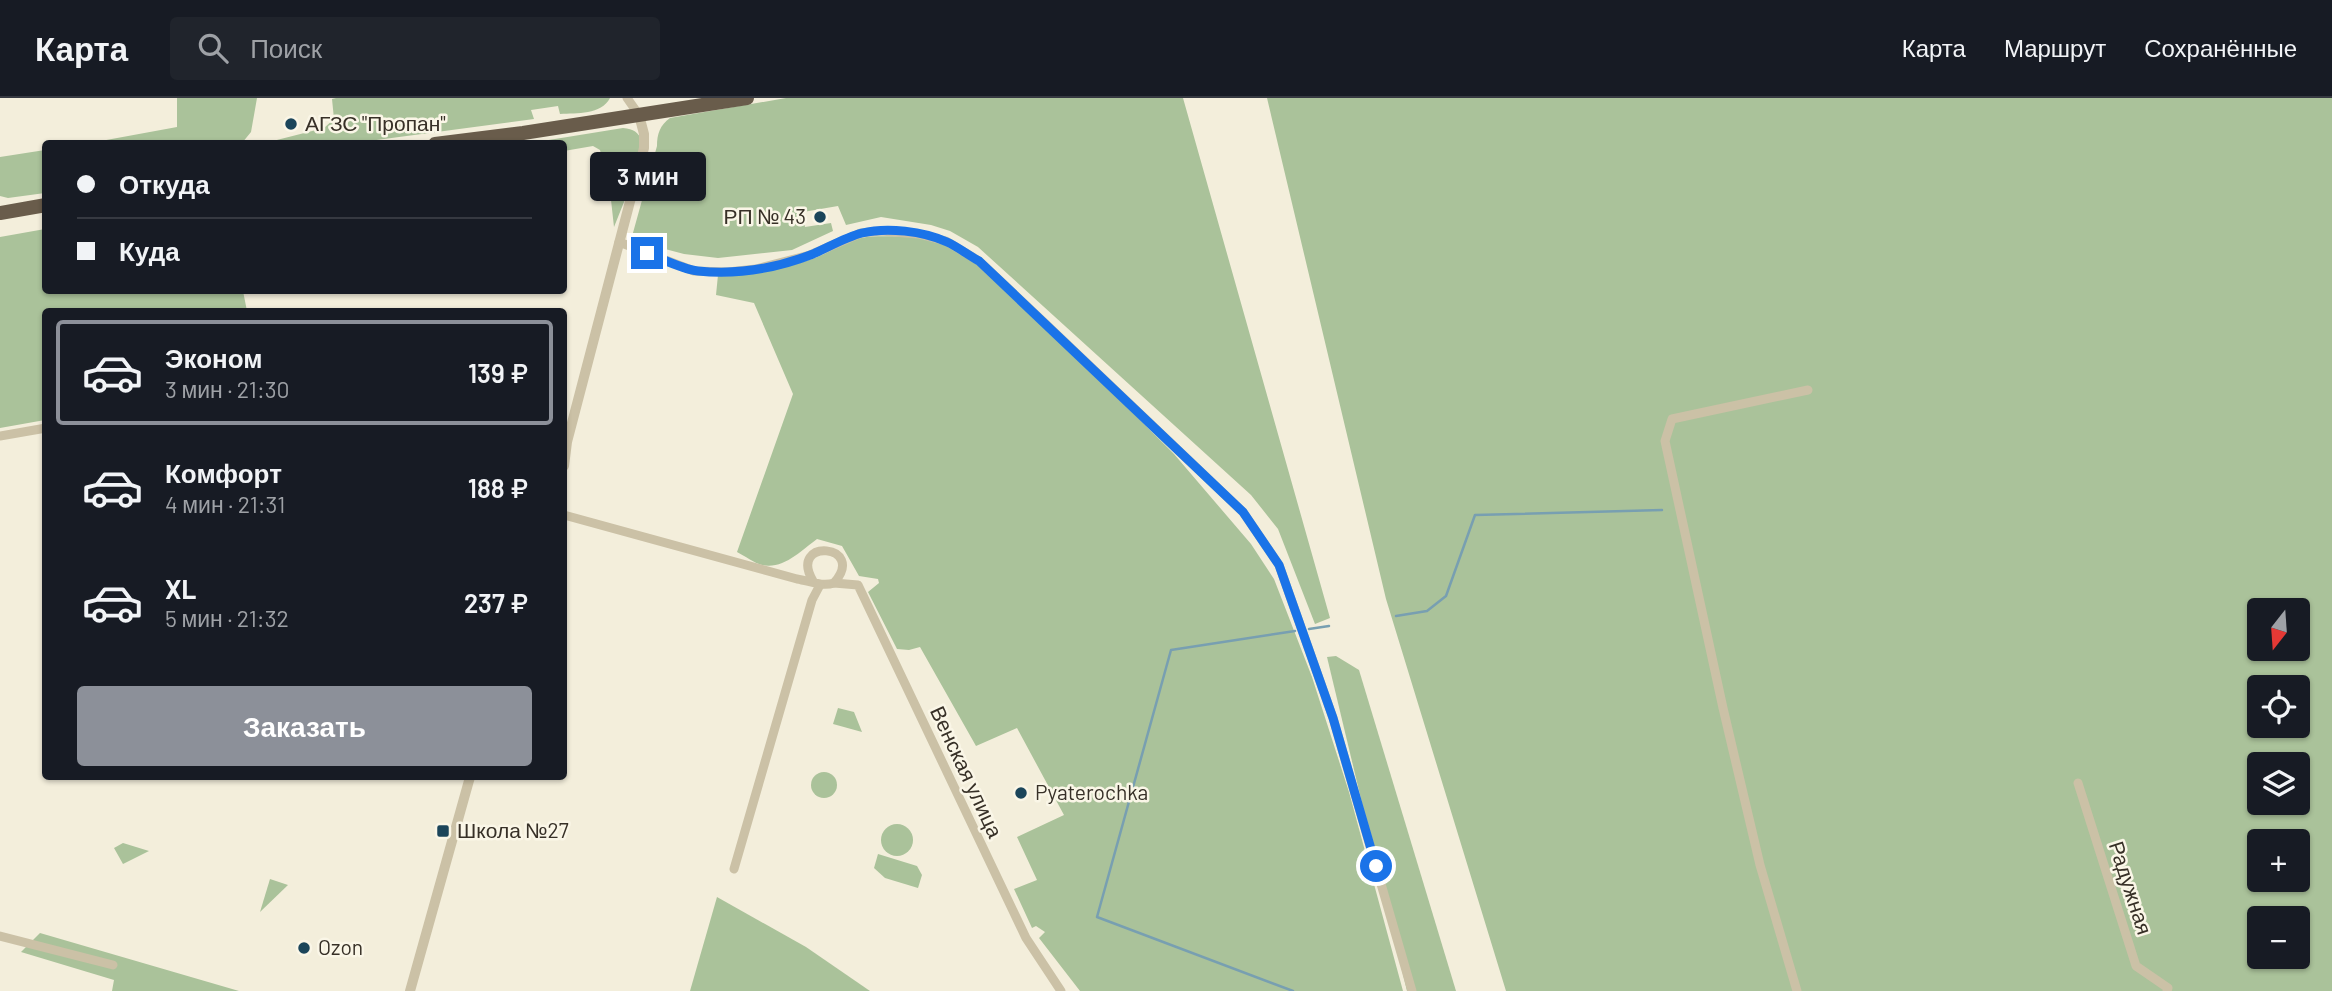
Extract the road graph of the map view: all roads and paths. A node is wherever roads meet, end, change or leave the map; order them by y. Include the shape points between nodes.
1 (627, 98) edge
2 (747, 98) edge
3 (639, 115) junction
4 (467, 140) edge
5 (42, 206) edge
6 (0, 213) edge
7 (619, 243) junction
8 (1808, 390) dead end
9 (42, 429) edge
10 (0, 436) edge
11 (567, 438) edge
12 (567, 516) edge
13 (816, 583) junction
14 (834, 583) junction
15 (469, 780) edge
16 (2078, 783) dead end
17 (734, 869) dead end
18 (0, 936) edge
19 (113, 965) dead end
20 (2168, 989) edge
21 (410, 991) edge
22 (1061, 991) edge
23 (1412, 991) edge
24 (1797, 991) edge

1 - 3 street
2 - 3 highway
3 - 4 highway
3 - 7 street via 644,148
5 - 6 highway
7 - 11 street
7 - 23 street via 694,271 728,272 810,255 861,233 918,234 946,241 979,261 1051,328 1243,512 1279,565 1333,718
8 - 24 street via 1672,419 1665,441 1757,852
9 - 10 street
12 - 13 street
13 - 14 street
13 - 14 street via 807,571 808,560 826,549 842,563
13 - 17 street
14 - 22 street, Венская улица via 858,585 1026,938
15 - 21 street
16 - 20 street, Радужная via 2136,966
18 - 19 street

